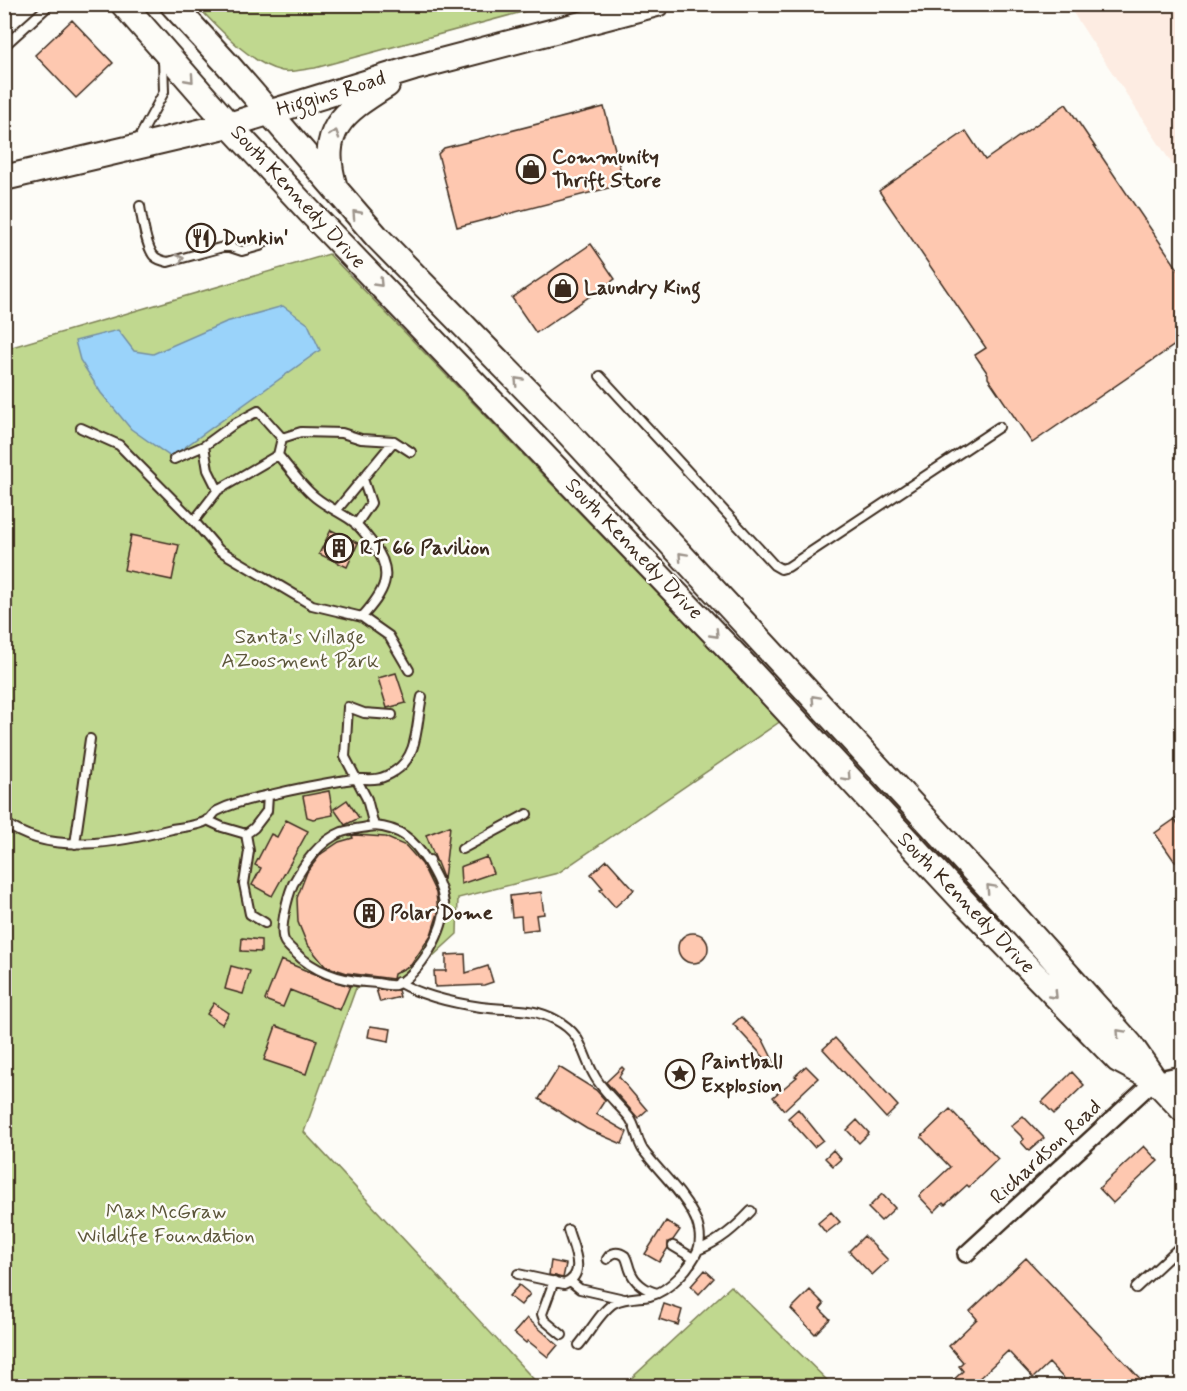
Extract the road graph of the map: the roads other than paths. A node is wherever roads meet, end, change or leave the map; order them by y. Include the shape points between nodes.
1 (42, 4) edge
2 (123, 4) edge
3 (172, 4) edge
4 (657, 4) edge
5 (4, 46) edge
6 (163, 49) junction
7 (414, 68) junction
8 (268, 113) junction
9 (230, 125) junction
10 (132, 149) junction
11 (4, 178) edge
12 (336, 190) junction
13 (140, 206) dead end
14 (266, 240) dead end
15 (600, 376) dead end
16 (999, 427) dead end
17 (81, 428) dead end
18 (282, 438) junction
19 (394, 441) junction
20 (204, 446) junction
21 (411, 452) dead end
22 (278, 455) junction
23 (174, 459) dead end
24 (363, 478) junction
25 (218, 490) junction
26 (336, 510) junction
27 (194, 521) junction
28 (356, 525) junction
29 (362, 617) junction
30 (409, 670) dead end
31 (422, 697) dead end
32 (392, 715) dead end
33 (90, 739) dead end
34 (357, 780) junction
35 (268, 795) junction
36 (527, 814) dead end
37 (207, 820) junction
38 (4, 822) edge
39 (374, 826) junction
40 (246, 834) junction
41 (75, 844) junction
42 (462, 849) dead end
43 (958, 875) junction
44 (266, 923) dead end
45 (398, 982) junction
46 (1182, 1074) edge
47 (1155, 1080) junction
48 (1182, 1109) edge
49 (751, 1211) dead end
50 (568, 1230) dead end
51 (1182, 1245) edge
52 (674, 1246) dead end
53 (698, 1250) junction
54 (966, 1254) dead end
55 (693, 1258) junction
56 (607, 1259) dead end
57 (518, 1274) dead end
58 (554, 1281) junction
59 (570, 1281) junction
60 (1136, 1288) dead end
61 (658, 1293) junction
62 (625, 1299) junction
63 (562, 1335) dead end
64 (579, 1345) dead end

1 - 5 lane via 45,9
2 - 6 main road, South Kennedy Drive
3 - 8 main road, South Kennedy Drive
4 - 7 main road, Higgins Road
6 -> 9 main road, South Kennedy Drive
6 - 10 lane via 164,92
7 - 8 main road, Higgins Road
12 -> 7 main road via 329,167 332,137 339,120 354,105
8 - 9 main road, Higgins Road
8 - 12 main road, South Kennedy Drive
9 - 10 main road, Higgins Road
9 -> 43 main road, South Kennedy Drive via 737,657
10 - 11 main road, Higgins Road
43 -> 12 main road, South Kennedy Drive via 559,423
13 -> 14 lane via 152,254 159,260 168,262 227,246 242,251
15 - 16 lane via 774,565 782,568
17 - 27 lane via 119,444
18 - 19 lane via 302,432 342,433
18 - 20 lane via 258,411
18 - 22 lane
19 - 21 lane
19 - 24 lane
20 - 23 lane
20 - 25 lane via 208,470
22 - 25 lane
22 - 26 lane via 314,496
24 - 26 lane
24 - 28 lane via 371,503
25 - 27 lane
26 - 28 lane
27 - 29 lane via 219,550 312,605
28 - 29 lane via 380,553 386,569 385,585
29 - 30 lane via 389,636
31 - 34 lane via 408,760 374,781
32 - 34 lane via 364,713 348,706 345,757
33 - 41 lane
34 - 35 lane
34 - 39 lane
35 - 37 lane via 216,811
35 - 40 lane via 267,811
36 - 42 lane
37 - 40 lane
37 - 41 lane via 139,837
38 - 41 lane via 17,832
39 - 45 lane via 388,827 415,842 430,860 445,906 440,932 411,976
39 - 45 lane via 342,832 316,851 303,867 290,892 284,940 316,969 351,981 394,985
40 - 44 lane via 249,851 244,884 250,914
47 -> 43 main road, South Kennedy Drive via 1130,1044
43 -> 47 main road, South Kennedy Drive via 1118,1060
45 - 53 lane via 412,990 468,1005 534,1011 569,1029 582,1045 598,1081 633,1123 644,1152 689,1206 699,1228
46 - 47 street
47 - 48 main road, South Kennedy Drive
47 - 54 street, Richardson Road
49 - 53 lane via 728,1233
50 - 59 lane via 578,1264
51 - 60 lane
52 - 55 lane
53 - 55 lane
55 - 61 lane
56 - 61 lane via 617,1252 625,1256 638,1282
57 - 58 lane
58 - 59 lane
58 - 63 lane via 542,1314
59 - 62 lane via 580,1289
61 - 62 lane
62 - 64 lane via 609,1308

